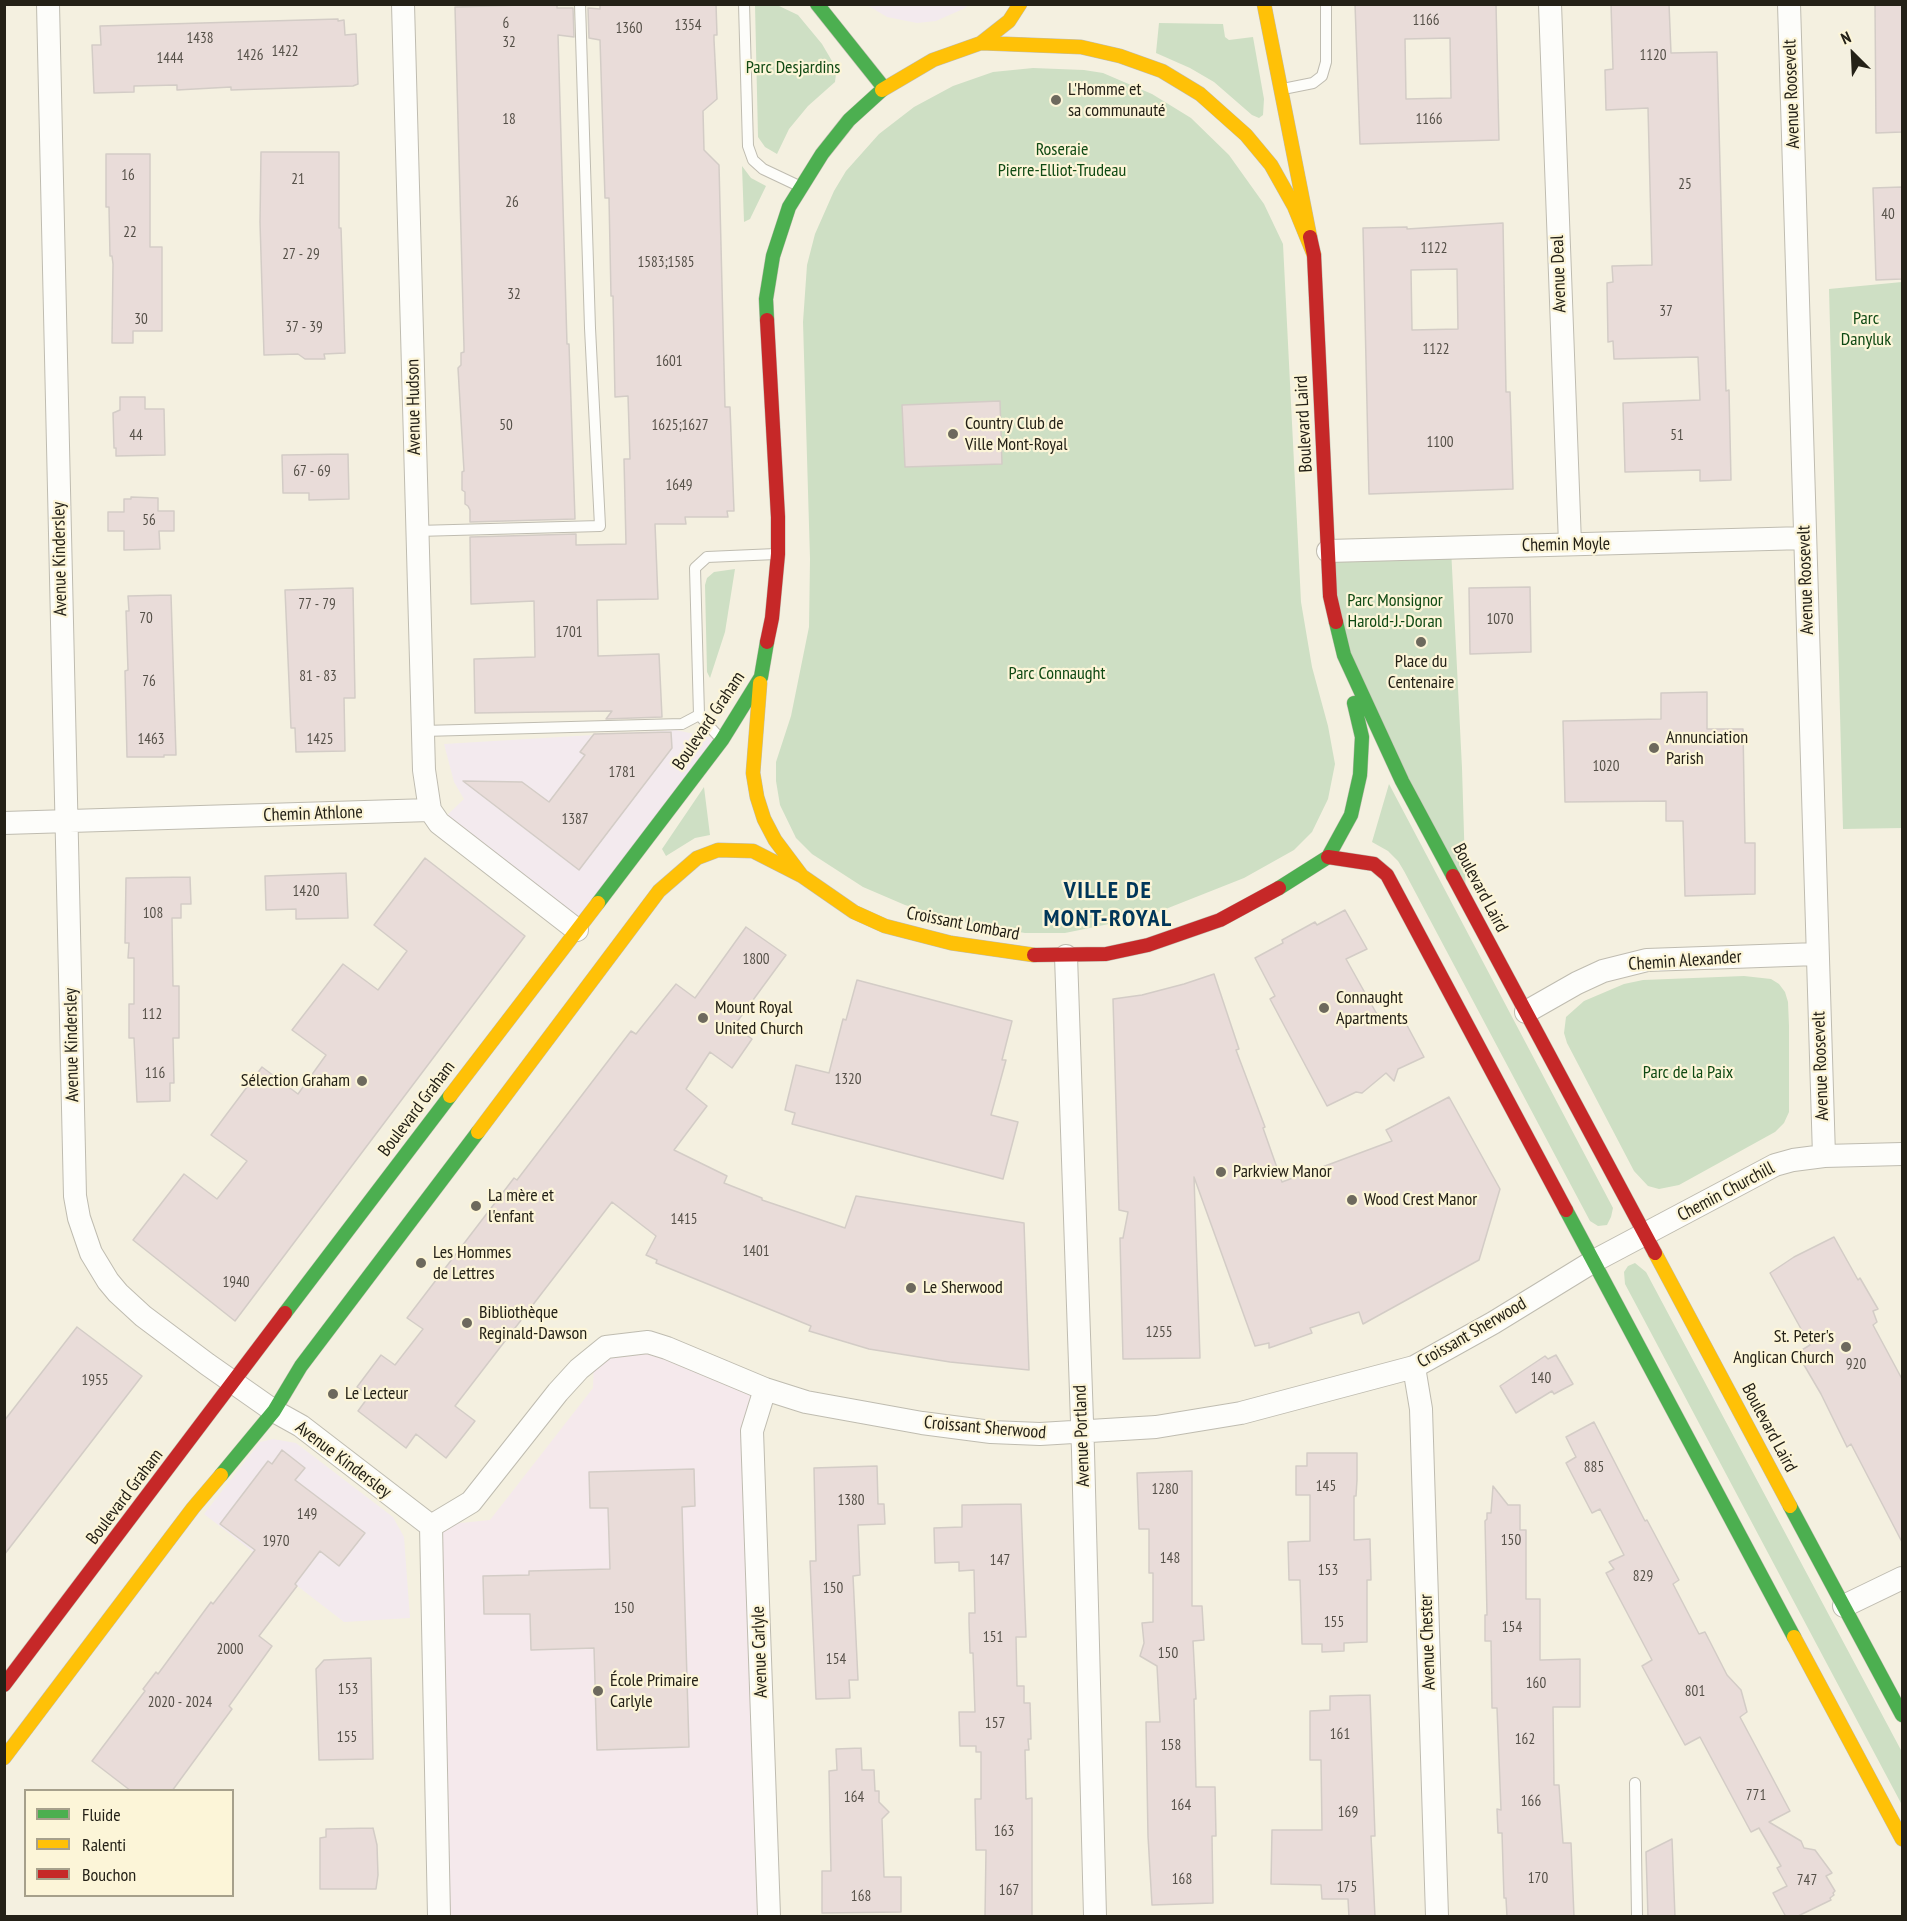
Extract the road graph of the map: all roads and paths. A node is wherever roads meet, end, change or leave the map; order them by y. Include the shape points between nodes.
1 (48, 4) edge
2 (404, 4) edge
3 (580, 4) edge
4 (744, 4) edge
5 (817, 4) edge
6 (1020, 4) edge
7 (1264, 4) edge
8 (1326, 4) edge
9 (1550, 4) edge
10 (1789, 4) edge
11 (981, 43) junction
12 (884, 88) junction
13 (1282, 89) junction
14 (801, 187) junction
15 (1314, 255) junction
16 (417, 531) junction
17 (1805, 538) junction
18 (1570, 544) junction
19 (1328, 550) junction
20 (778, 554) junction
21 (1344, 655) junction
22 (761, 676) junction
23 (699, 715) junction
24 (423, 731) junction
25 (722, 740) junction
26 (430, 810) junction
27 (66, 821) junction
28 (4, 823) edge
29 (1328, 857) junction
30 (802, 876) junction
31 (577, 930) junction
32 (1817, 954) junction
33 (1066, 956) junction
34 (1527, 1012) junction
35 (1902, 1154) edge
36 (1824, 1155) junction
37 (1646, 1234) junction
38 (1594, 1261) junction
39 (1414, 1367) junction
40 (234, 1383) junction
41 (765, 1389) junction
42 (274, 1411) junction
43 (1082, 1433) junction
44 (431, 1526) junction
45 (1902, 1578) edge
46 (1844, 1606) junction
47 (4, 1685) edge
48 (1902, 1715) edge
49 (4, 1758) edge
50 (1635, 1782) dead end
51 (1902, 1839) edge
52 (438, 1917) edge
53 (769, 1917) edge
54 (1095, 1917) edge
55 (1437, 1917) edge
56 (1637, 1917) edge

1 - 27 street, Avenue Kindersley
2 - 16 street, Avenue Hudson
3 - 16 lane via 600,526
4 - 14 lane via 748,146 753,160 763,169
5 - 12 street
6 - 11 street via 1009,21
7 - 13 street, Boulevard Laird
8 - 13 lane via 1326,62 1322,76 1313,83
9 - 18 street, Avenue Deal
10 - 17 street, Avenue Roosevelt
11 - 12 street, Boulevard Graham via 933,60
11 - 15 street, Boulevard Graham via 1073,46 1110,53 1162,71 1200,94 1246,135 1270,165 1294,206
12 - 14 street, Boulevard Graham via 849,120
13 - 15 street, Boulevard Laird
14 - 20 street, Boulevard Graham via 789,207 773,256 766,299
15 - 19 street, Boulevard Laird
16 - 24 street, Avenue Hudson
17 - 18 street, Chemin Moyle
17 - 32 street, Avenue Roosevelt
18 - 19 street, Chemin Moyle
19 - 21 street, Boulevard Laird via 1330,596
20 - 22 street, Boulevard Graham
20 - 23 lane via 707,557 695,568
21 - 29 street, Croissant Lombard via 1362,737 1360,775 1351,815
21 - 34 street, Boulevard Laird via 1402,781
22 - 25 street, Boulevard Graham
22 - 30 street, Croissant Lombard via 753,773 758,798 775,840
23 - 24 lane via 682,724
23 - 25 lane
24 - 26 street, Avenue Hudson
25 - 31 street, Boulevard Graham
26 - 27 street, Chemin Athlone
26 - 31 street via 439,823
27 - 28 street, Chemin Athlone
27 - 40 street, Avenue Kindersley via 75,1196 82,1228 99,1267 118,1293
29 - 33 street, Croissant Lombard via 1293,881 1220,920 1148,945 1106,954
29 - 38 street via 1374,864 1387,875
30 - 33 street, Croissant Lombard via 854,912 885,926 972,947 1022,955
30 - 42 street via 753,851 718,850 697,858 659,891 301,1366
31 - 40 street, Boulevard Graham
32 - 34 street, Chemin Alexander via 1647,960 1603,971
32 - 36 street, Avenue Roosevelt
33 - 43 street, Avenue Portland
34 - 37 street, Boulevard Laird
35 - 36 street, Chemin Churchill
36 - 37 street, Chemin Churchill via 1775,1166
37 - 38 street, Chemin Churchill
37 - 46 street, Boulevard Laird
38 - 39 street, Croissant Sherwood
38 - 51 street
39 - 43 street, Croissant Sherwood via 1241,1413 1156,1427
39 - 55 street, Avenue Chester via 1421,1409
40 - 42 street, Avenue Kindersley
40 - 47 street, Boulevard Graham
41 - 43 street, Croissant Sherwood via 806,1402 922,1423 992,1432
41 - 44 street, Croissant Sherwood via 648,1342 606,1347 558,1392 471,1502
41 - 53 street, Avenue Carlyle via 753,1431
42 - 44 street, Avenue Kindersley via 301,1426
42 - 49 street via 193,1508
43 - 54 street, Avenue Portland
44 - 52 street
45 - 46 street
46 - 48 street, Boulevard Laird
50 - 56 lane

